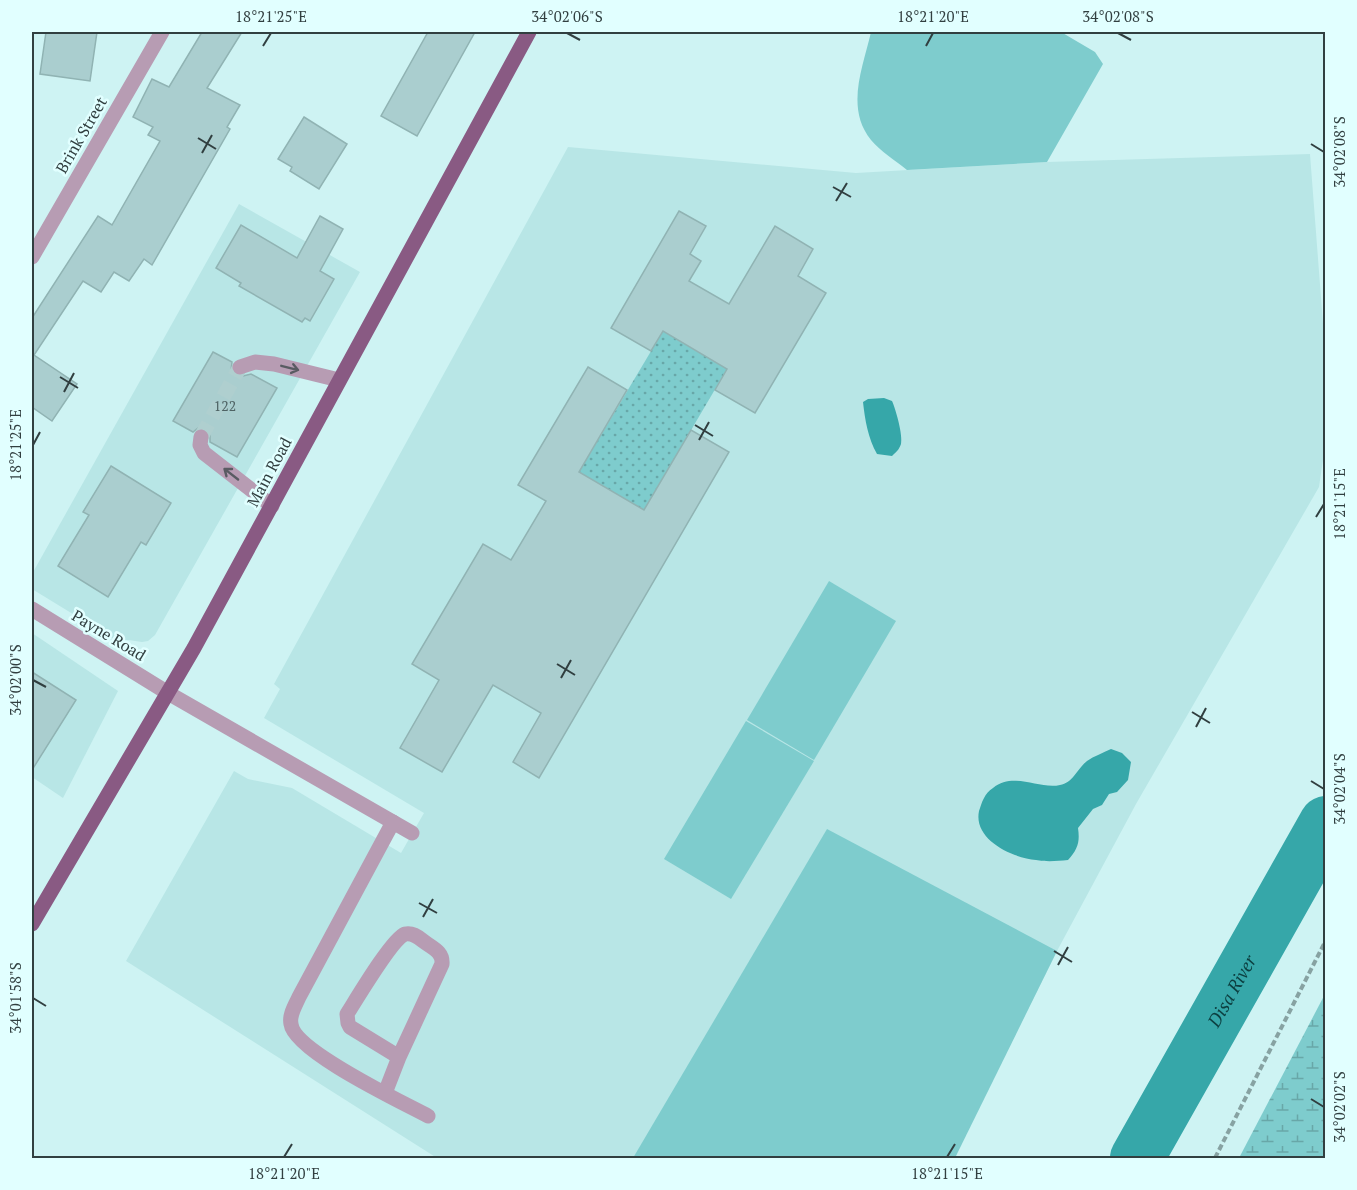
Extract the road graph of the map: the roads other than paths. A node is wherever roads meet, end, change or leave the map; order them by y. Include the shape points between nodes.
1 (162, 32) edge
2 (529, 32) edge
3 (32, 257) edge
4 (240, 367) dead end
5 (339, 380) junction
6 (201, 437) dead end
7 (272, 506) junction
8 (32, 609) edge
9 (168, 693) junction
10 (393, 822) junction
11 (412, 833) dead end
12 (32, 924) edge
13 (399, 1057) junction
14 (385, 1093) junction
15 (428, 1116) dead end

1 - 3 street, Brink Street
2 - 5 main road, Main Road
4 -> 5 street via 255,362 274,364
5 - 7 main road, Main Road
7 -> 6 street via 204,453
7 - 9 main road, Main Road
8 - 9 street, Payne Road
9 - 10 street, Payne Road
9 - 12 main road, Main Road
10 - 11 street, Payne Road
10 - 14 street via 291,1013 290,1025 302,1042 347,1074
13 - 13 street via 442,964 440,953 410,934 401,936 372,974 346,1019 350,1027
13 - 14 street
14 - 15 street

